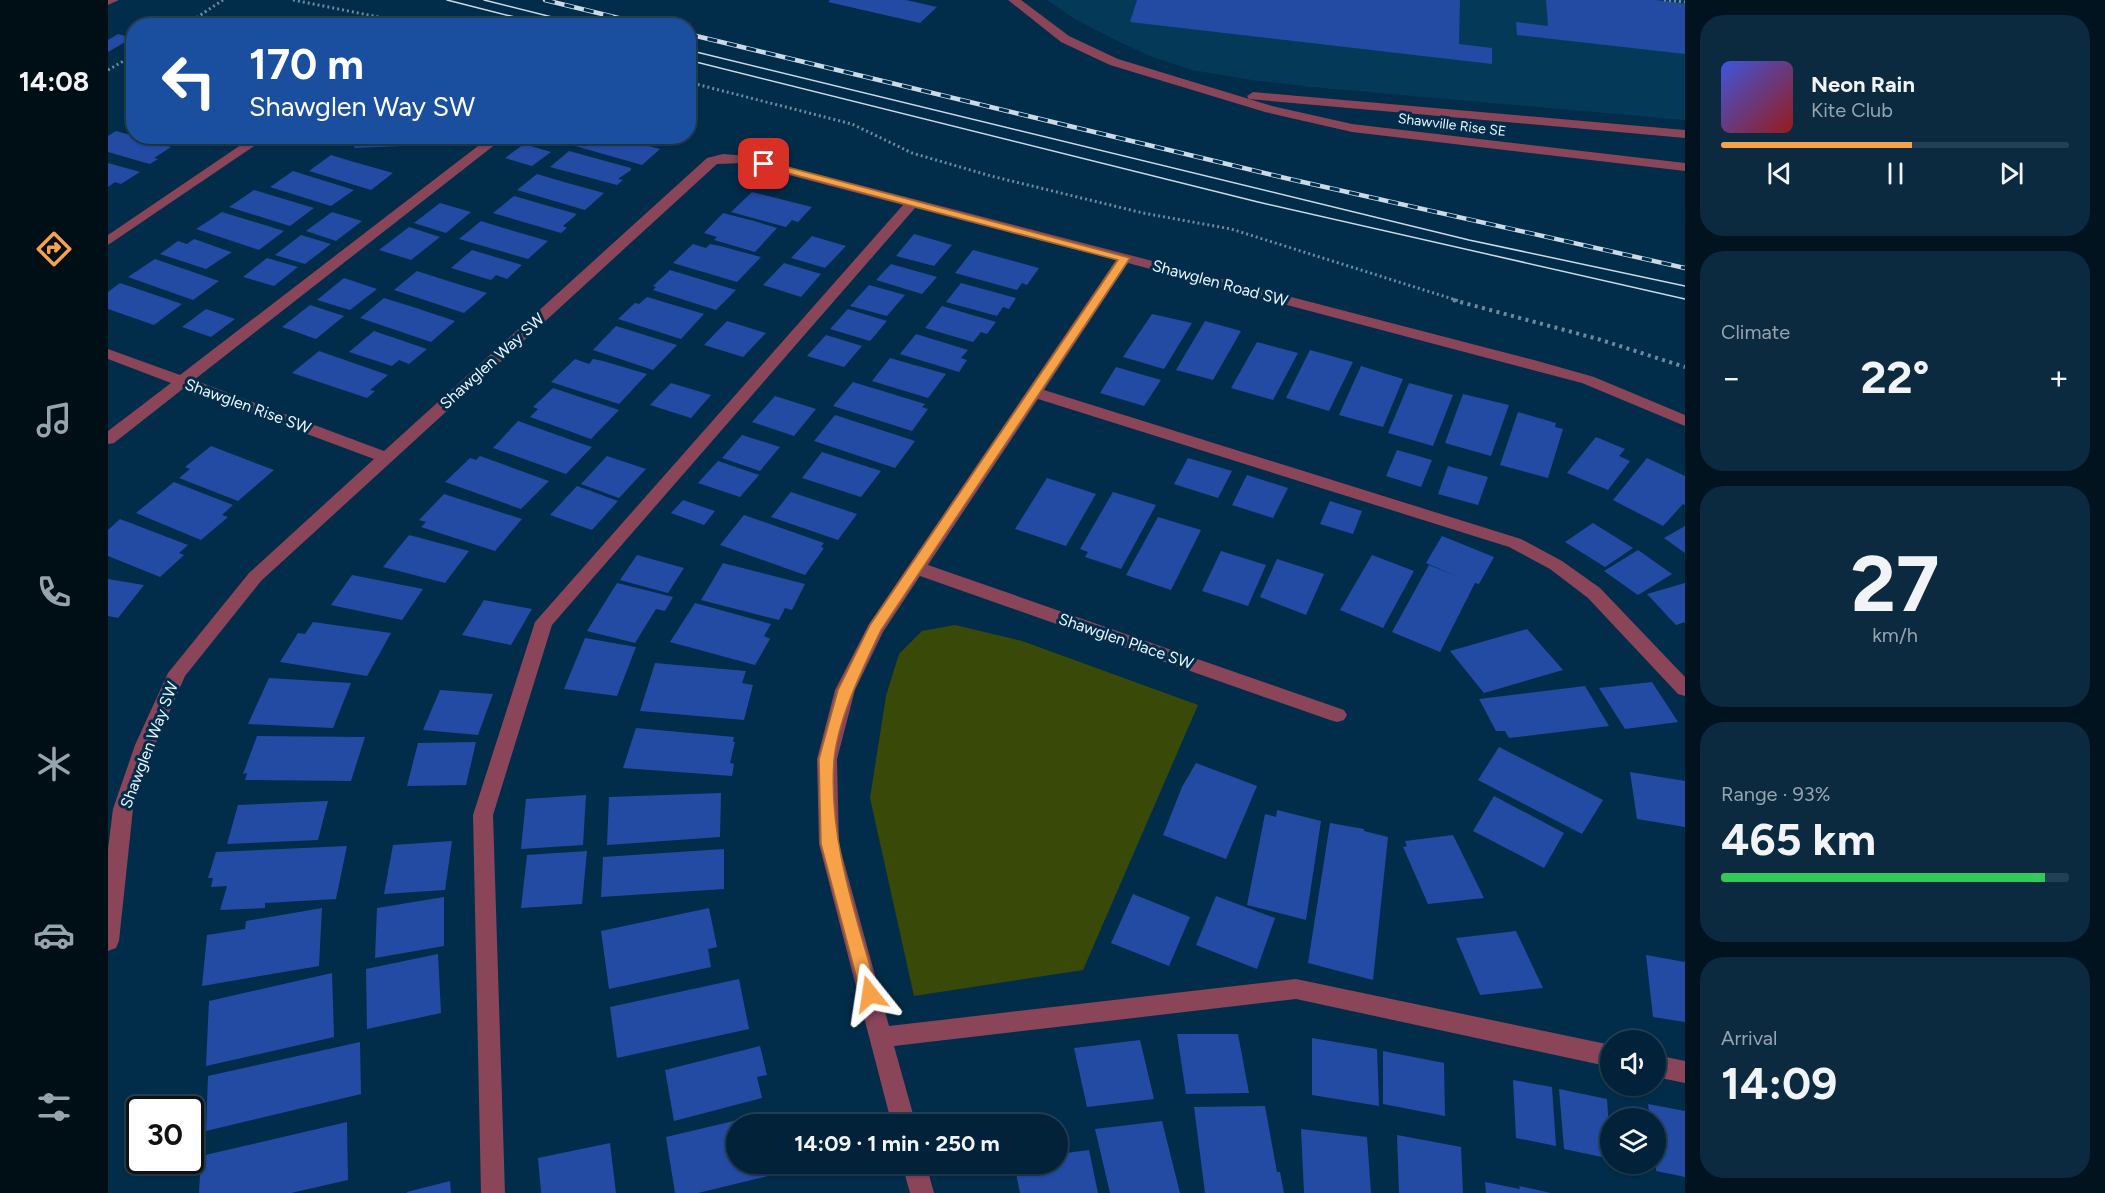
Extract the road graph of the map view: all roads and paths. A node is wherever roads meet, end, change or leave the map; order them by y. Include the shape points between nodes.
1 (113, 0) edge
2 (224, 0) edge
3 (293, 0) edge
4 (1014, 0) edge
5 (1664, 0) edge
6 (108, 2) edge
7 (1685, 2) edge
8 (196, 18) edge
9 (384, 18) edge
10 (126, 60) edge
11 (108, 70) edge
12 (696, 84) edge
13 (1220, 93) junction
14 (1685, 134) edge
15 (251, 144) edge
16 (490, 144) edge
17 (1685, 167) edge
18 (912, 203) junction
19 (108, 241) edge
20 (1125, 258) junction
21 (108, 354) edge
22 (1685, 366) edge
23 (183, 382) junction
24 (1034, 392) junction
25 (1685, 421) edge
26 (108, 439) edge
27 (387, 458) junction
28 (915, 567) junction
29 (1685, 689) edge
30 (1337, 715) dead end
31 (108, 941) edge
32 (881, 1037) junction
33 (1600, 1054) edge
34 (1666, 1068) edge
35 (1685, 1072) edge
36 (901, 1114) edge
37 (917, 1174) edge
38 (493, 1193) edge
39 (922, 1193) edge

1 - 6 street
2 - 8 path
3 - 9 path
4 - 13 street, Shawville Rise SE via 1065,39 1088,50 1146,73
5 - 7 path
10 - 11 path
12 - 22 path via 852,124 912,153 981,174 1230,230 1435,295
13 - 14 street, Shawville Rise SE
13 - 17 street, Shawville Rise SE via 1352,128
15 - 19 street
16 - 23 street
18 - 20 street, Shawglen Way SW
18 - 27 street, Shawglen Way SW via 743,159 712,161
18 - 38 street via 544,622 483,815
20 - 24 street
20 - 25 street, Shawglen Road SW via 1588,380
21 - 23 street, Shawglen Rise SW
23 - 26 street
23 - 27 street, Shawglen Rise SW
24 - 28 street
24 - 29 street via 1515,543 1556,565 1594,593
27 - 31 street, Shawglen Way SW via 255,577 177,673 123,809
28 - 30 street, Shawglen Place SW
28 - 32 street via 875,628 845,690 827,759 829,844
32 - 33 street via 1296,989
32 - 36 street
34 - 35 street
37 - 39 street

